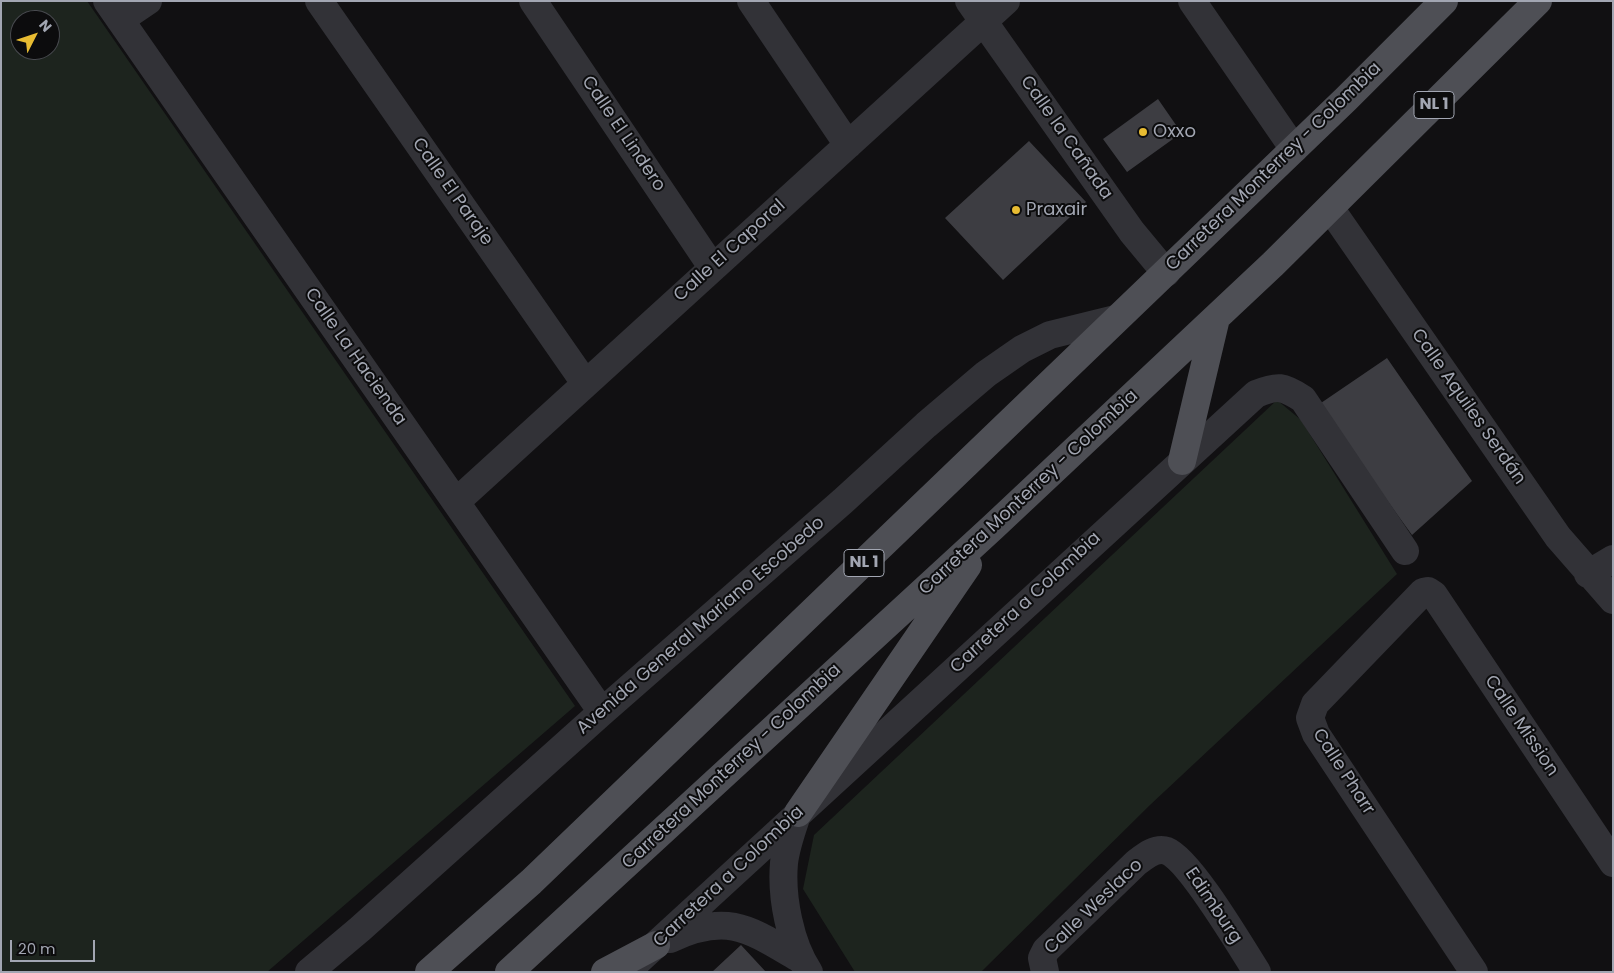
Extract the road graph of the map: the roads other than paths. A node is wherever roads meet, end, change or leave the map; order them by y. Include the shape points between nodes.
1 (148, 1) edge
2 (319, 1) edge
3 (533, 1) edge
4 (751, 1) edge
5 (1006, 1) edge
6 (1192, 1) edge
7 (1444, 1) edge
8 (1538, 1) edge
9 (114, 11) edge
10 (976, 12) edge
11 (848, 144) junction
12 (1294, 149) junction
13 (1330, 208) junction
14 (712, 267) junction
15 (1166, 273) junction
16 (1216, 318) junction
17 (1115, 319) junction
18 (585, 382) junction
19 (1182, 460) junction
20 (456, 502) junction
21 (993, 527) junction
22 (1405, 551) dead end
23 (1613, 559) edge
24 (1588, 574) junction
25 (1428, 591) joint
26 (1613, 600) edge
27 (602, 712) junction
28 (798, 813) junction
29 (1159, 850) joint
30 (1613, 863) edge
31 (656, 945) junction
32 (804, 965) edge
33 (308, 972) edge
34 (429, 972) edge
35 (509, 972) edge
36 (605, 972) edge
37 (625, 972) edge
38 (1045, 972) edge
39 (1257, 972) edge
40 (1474, 972) edge

1 - 9 street
2 - 18 street, Calle El Paraje
3 - 14 street, Calle El Lindero
4 - 11 street
5 - 10 street, Calle El Caporal
6 - 12 street
7 - 12 main road, Carretera Monterrey - Colombia / NL 1
8 - 13 main road, Carretera Monterrey - Colombia / NL 1
9 - 20 street, Calle La Hacienda
10 - 11 street, Calle El Caporal
10 - 15 street, Calle la Cañada via 1132,232
11 - 14 street, Calle El Caporal
12 - 15 main road, Carretera Monterrey - Colombia / NL 1
13 - 16 main road, Carretera Monterrey - Colombia / NL 1
13 - 24 street, Calle Aquiles Serdán via 1558,537
14 - 18 street, Calle El Caporal
15 - 17 main road, Carretera Monterrey - Colombia / NL 1
16 - 19 main road
16 - 21 main road, Carretera Monterrey - Colombia / NL 1
17 - 27 street, Avenida General Mariano Escobedo / NL 1 via 1050,335 1022,349 986,374
17 - 34 main road, Carretera Monterrey - Colombia / NL 1 via 538,876
18 - 20 street, Calle El Caporal
19 - 22 street, Carretera a Colombia via 1256,394 1275,386 1289,390 1302,399
19 - 28 street, Carretera a Colombia
20 - 27 street, Calle La Hacienda
21 - 28 main road
21 - 35 main road, Carretera Monterrey - Colombia / NL 1
23 - 24 street
24 - 26 street, Calle Aquiles Serdán
25 - 30 street, Calle Mission via 1434,595
25 - 40 street, Calle Pharr via 1423,592 1315,704 1310,718 1316,734
27 - 33 street, Avenida General Mariano Escobedo / NL 1
28 - 31 street, Carretera a Colombia
28 - 32 street via 784,864 789,917
29 - 38 street, Calle Weslaco via 1136,863 1046,950 1042,958
29 - 39 street, Edimburg via 1185,864
31 - 32 street via 692,929 728,925 760,936
31 - 36 main road
31 - 37 street, Carretera a Colombia

